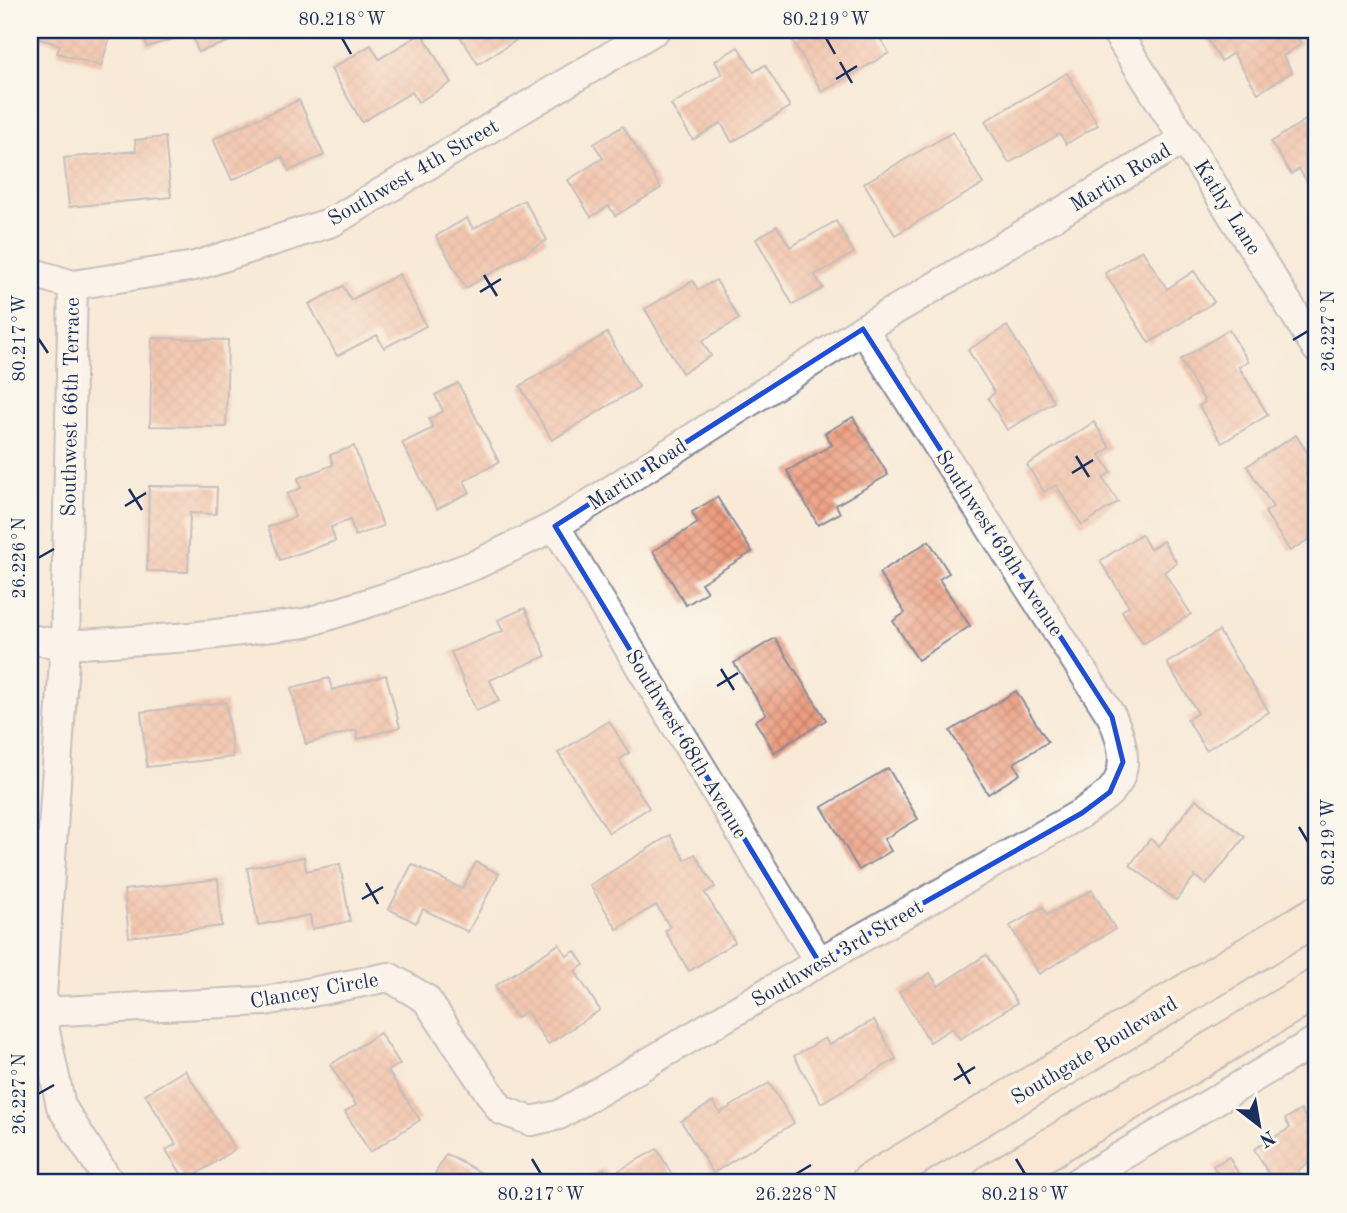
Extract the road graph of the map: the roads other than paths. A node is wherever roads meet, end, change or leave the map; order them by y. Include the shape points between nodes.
1 (654, 30) edge
2 (1115, 30) edge
3 (1185, 139) junction
4 (30, 272) edge
5 (73, 285) junction
6 (863, 329) junction
7 (1317, 349) edge
8 (555, 526) junction
9 (30, 639) edge
10 (65, 645) junction
11 (1123, 762) joint
12 (1317, 915) edge
13 (819, 962) junction
14 (1317, 988) edge
15 (35, 1012) edge
16 (1317, 1040) edge
17 (531, 1121) joint
18 (909, 1173) edge
19 (110, 1183) edge
20 (870, 1183) edge
21 (992, 1183) edge
22 (1076, 1183) edge

1 - 5 street, Southwest 4th Street via 332,222 195,265
2 - 3 street, Kathy Lane
3 - 6 street, Martin Road
3 - 7 street, Kathy Lane
4 - 5 street, Southwest 4th Street
5 - 10 street, Southwest 66th Terrace
6 - 8 street, Martin Road
6 - 11 street, Southwest 69th Avenue via 1112,717
8 - 10 street, Martin Road via 475,565 304,623 191,637
8 - 13 street, Southwest 68th Avenue
9 - 10 street, Martin Road
10 - 15 street, Southwest 66th Terrace
11 - 13 street, Southwest 3rd Street via 1111,792 1082,813
12 - 18 main road, Southgate Boulevard
13 - 17 street, Southwest 3rd Street via 559,1115
14 - 21 main road
15 - 17 street, Clancey Circle via 265,1002 389,977 426,999 501,1110
15 - 19 street, Southwest 66th Terrace via 61,1106
16 - 22 street
18 - 20 main road, Southgate Boulevard

